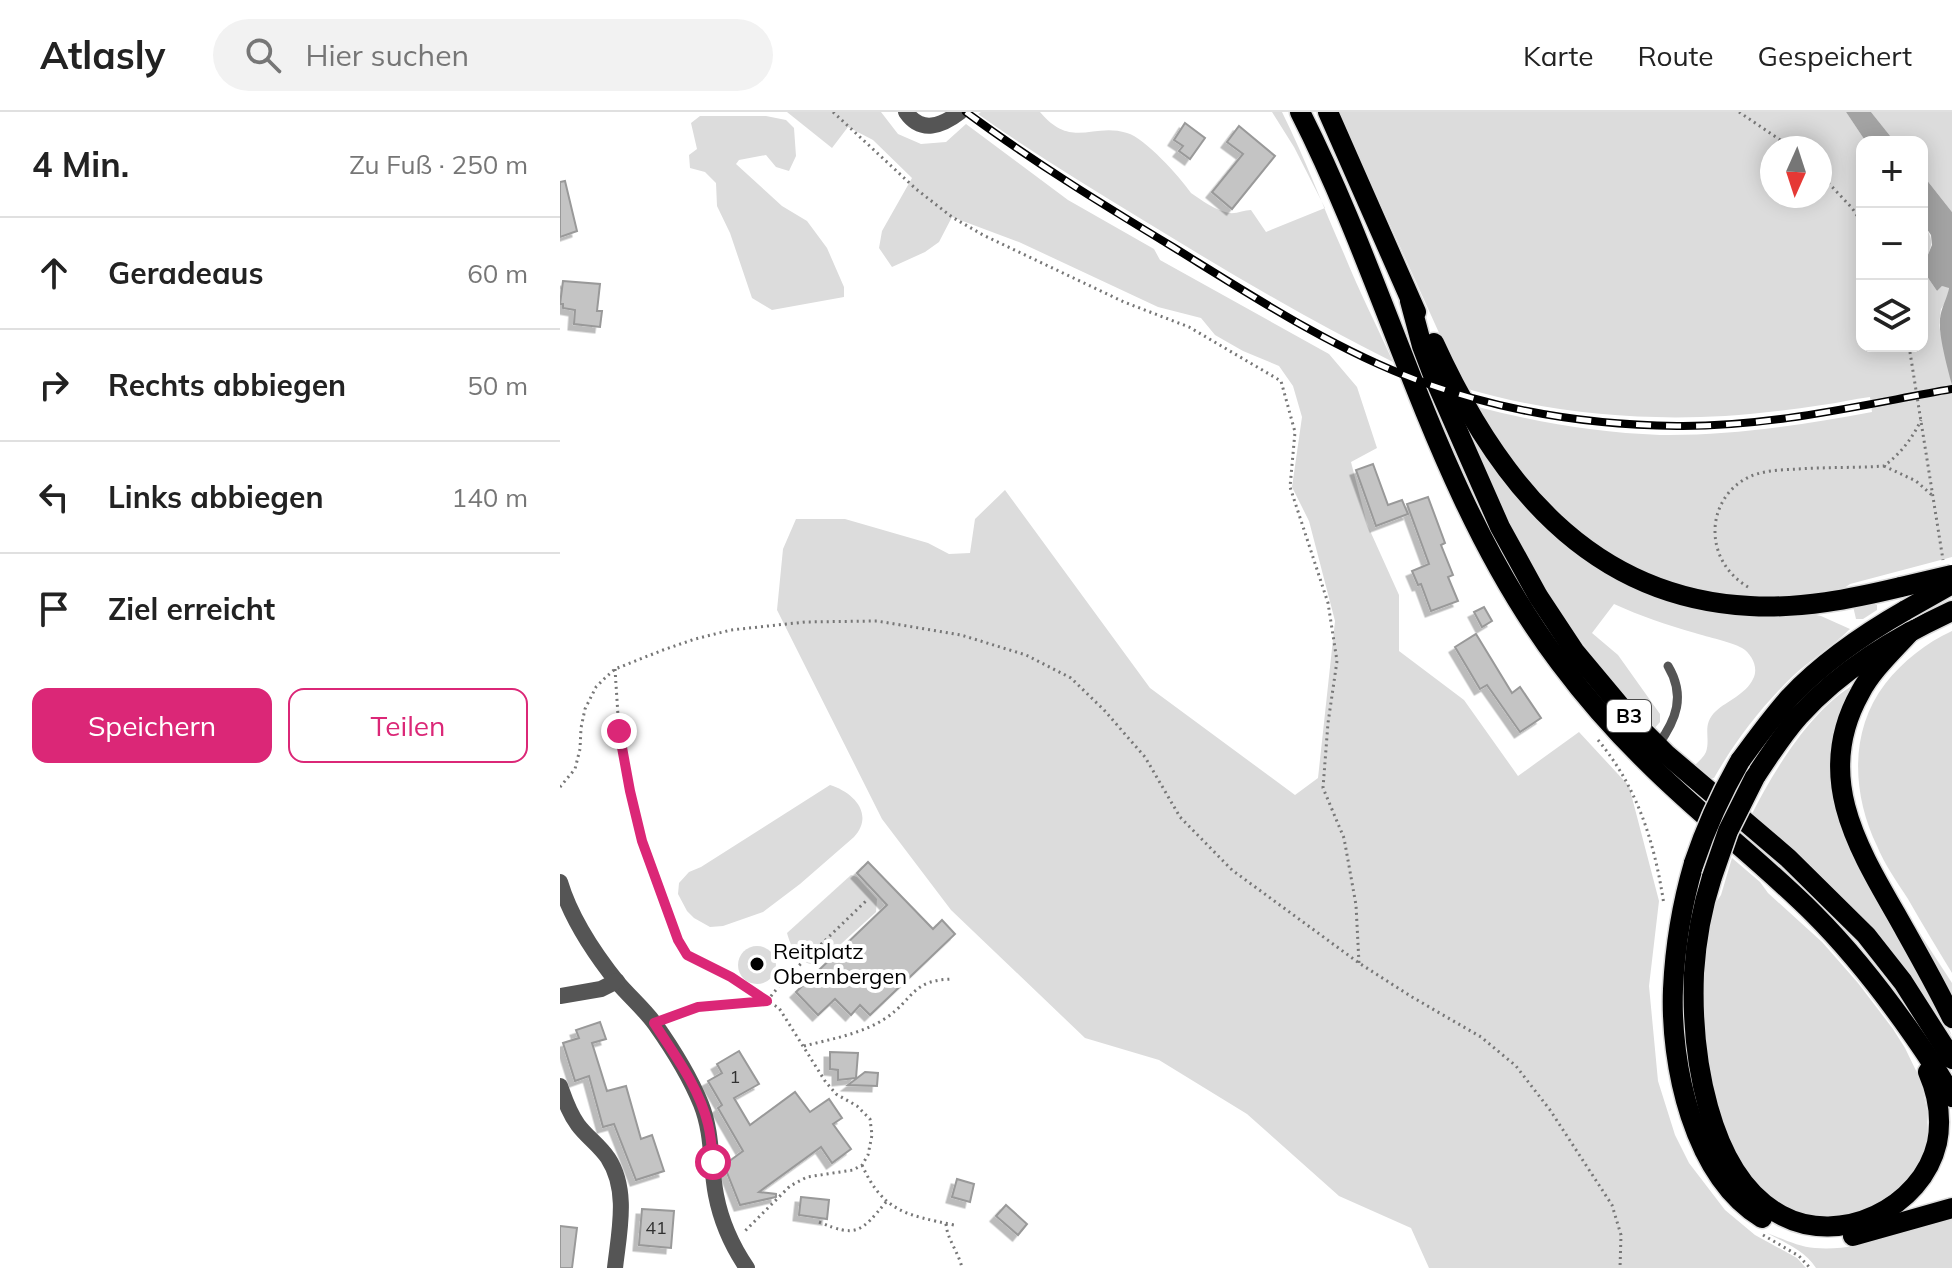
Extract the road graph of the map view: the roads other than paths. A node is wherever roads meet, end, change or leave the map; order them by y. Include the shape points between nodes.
1 (906, 112) edge
2 (960, 112) edge
3 (1300, 112) edge
4 (1328, 112) edge
5 (1410, 301) junction
6 (1950, 577) edge
7 (1952, 611) edge
8 (1910, 632) junction
9 (1668, 666) dead end
10 (1658, 745) junction
11 (560, 882) edge
12 (617, 981) junction
13 (560, 996) edge
14 (1952, 1018) edge
15 (1908, 1028) junction
16 (1952, 1059) edge
17 (560, 1086) edge
18 (1952, 1097) edge
19 (1952, 1208) edge
20 (615, 1268) edge
21 (747, 1268) edge

1 - 2 street via 919,125 931,127
3 - 15 main road, B3 via 1468,511 1539,634 1616,731 1812,912
4 - 5 main road, B3
5 - 6 main road, B3, bridge via 1506,469 1547,517 1609,564 1679,594 1752,606 1826,603
5 - 10 main road, B3 via 1433,375 1525,572 1575,652
6 - 19 main road, bridge via 1811,677 1740,761 1716,804 1685,892 1673,990 1681,1077 1704,1152 1738,1199 1756,1214 1813,1238 1847,1237
7 - 8 main road, B3
8 - 14 main road via 1867,680 1852,709 1841,755 1842,788 1861,853
8 - 15 main road, B3, bridge via 1872,653 1825,691 1782,738 1728,831 1702,917 1694,1019 1706,1096 1723,1146 1744,1184 1769,1208 1798,1222 1847,1225 1891,1208 1919,1181 1936,1145 1939,1108
9 - 10 lane via 1676,685 1676,713
10 - 16 main road, B3 via 1788,858 1866,935
11 - 12 street via 577,922
12 - 13 street
12 - 21 street via 654,1023 701,1103 720,1213
15 - 18 main road, B3
17 - 20 street via 569,1111 609,1159 618,1179

